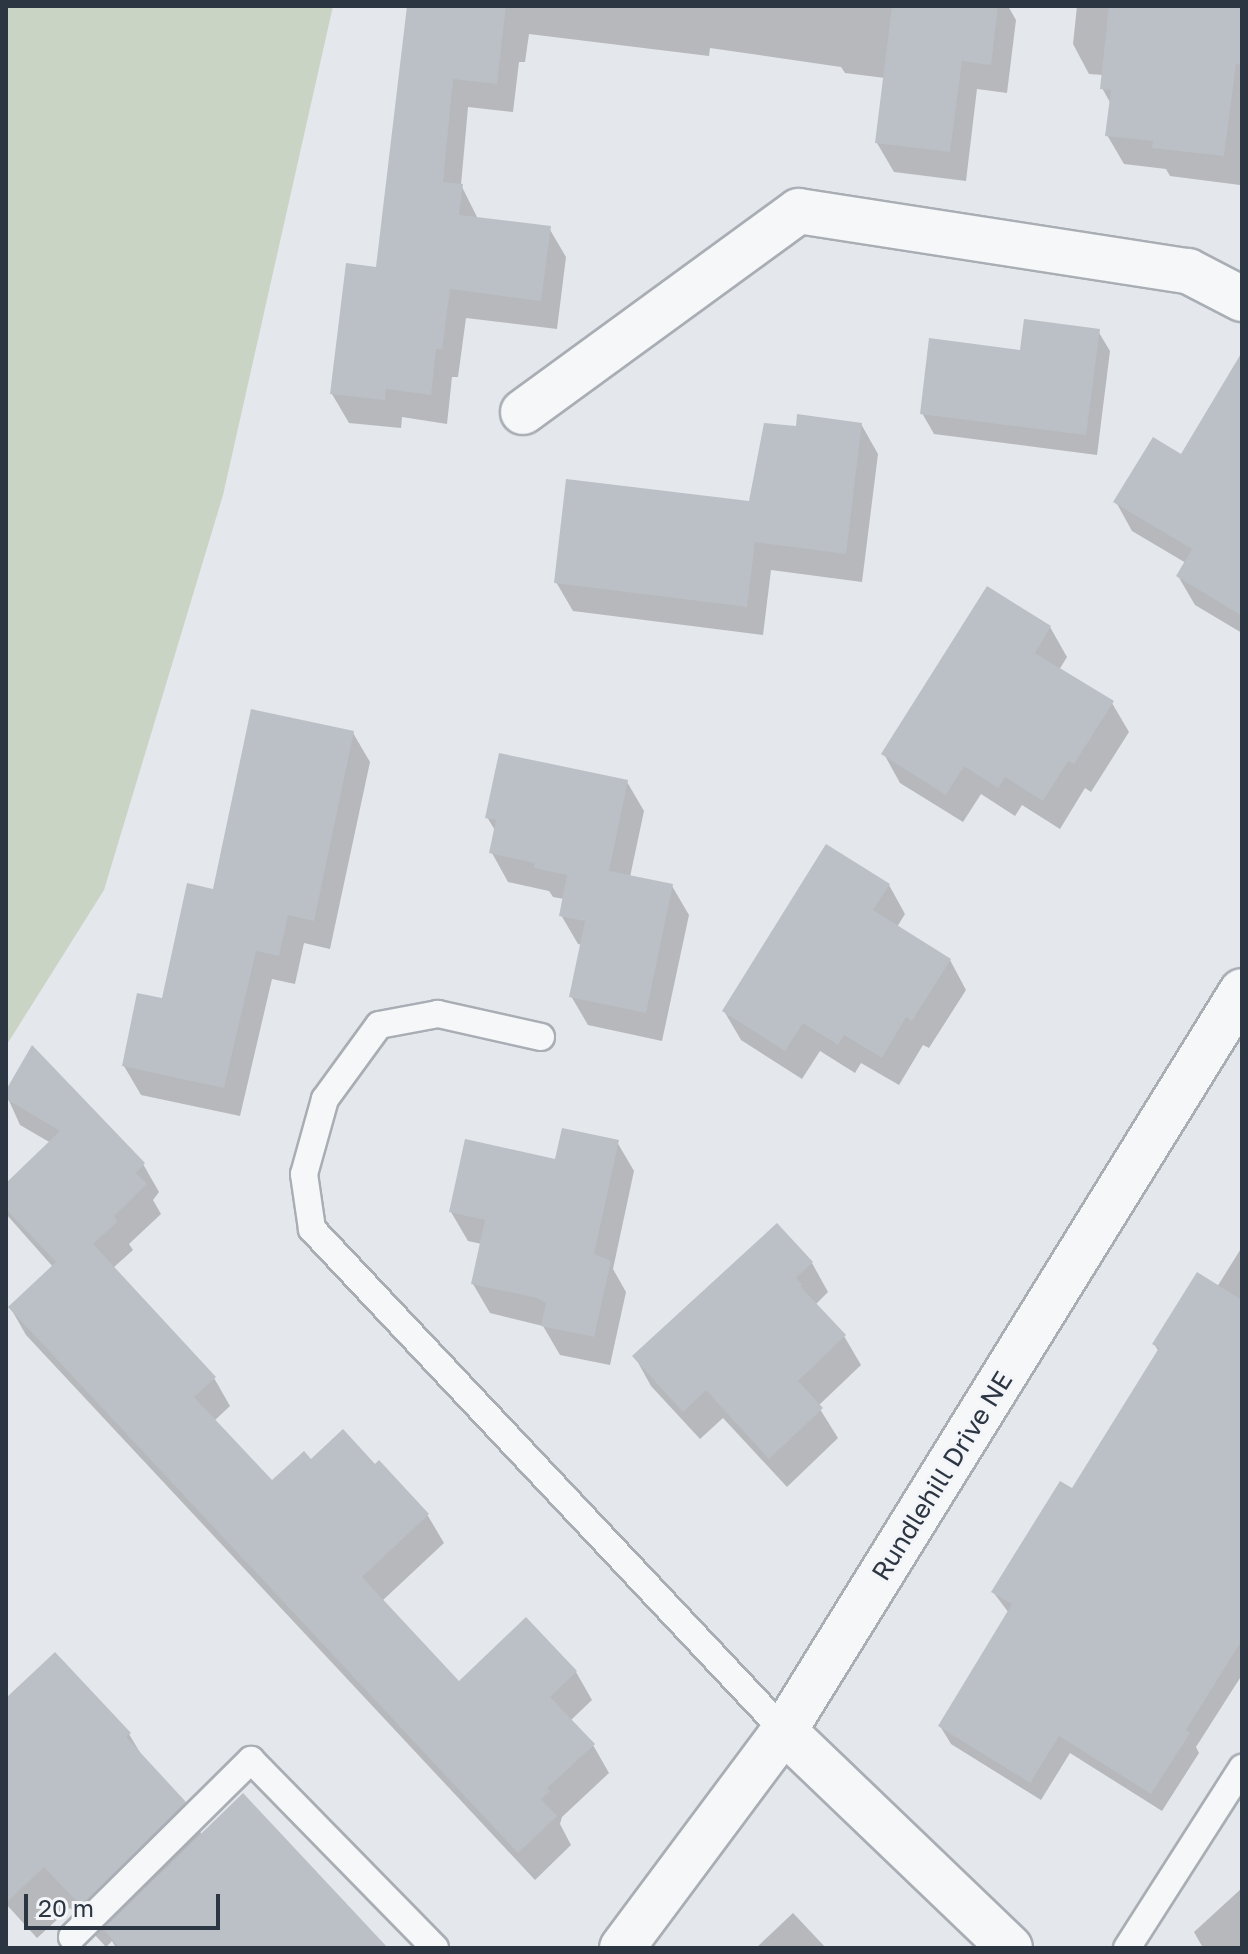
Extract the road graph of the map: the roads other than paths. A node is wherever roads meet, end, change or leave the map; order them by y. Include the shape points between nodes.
1 (1242, 299) edge
2 (523, 412) dead end
3 (1242, 991) edge
4 (541, 1037) dead end
5 (784, 1731) junction
6 (1242, 1768) edge
7 (72, 1937) dead end
8 (435, 1948) edge
9 (622, 1948) edge
10 (1010, 1948) edge
11 (1127, 1948) edge

1 - 2 street via 1188,271 799,211
3 - 5 street, Rundlehill Drive NE
4 - 5 lane via 438,1014 379,1025 325,1099 304,1174 312,1229
5 - 9 street, Rundlehill Drive NE
5 - 10 street
6 - 11 lane
7 - 8 lane via 251,1760

